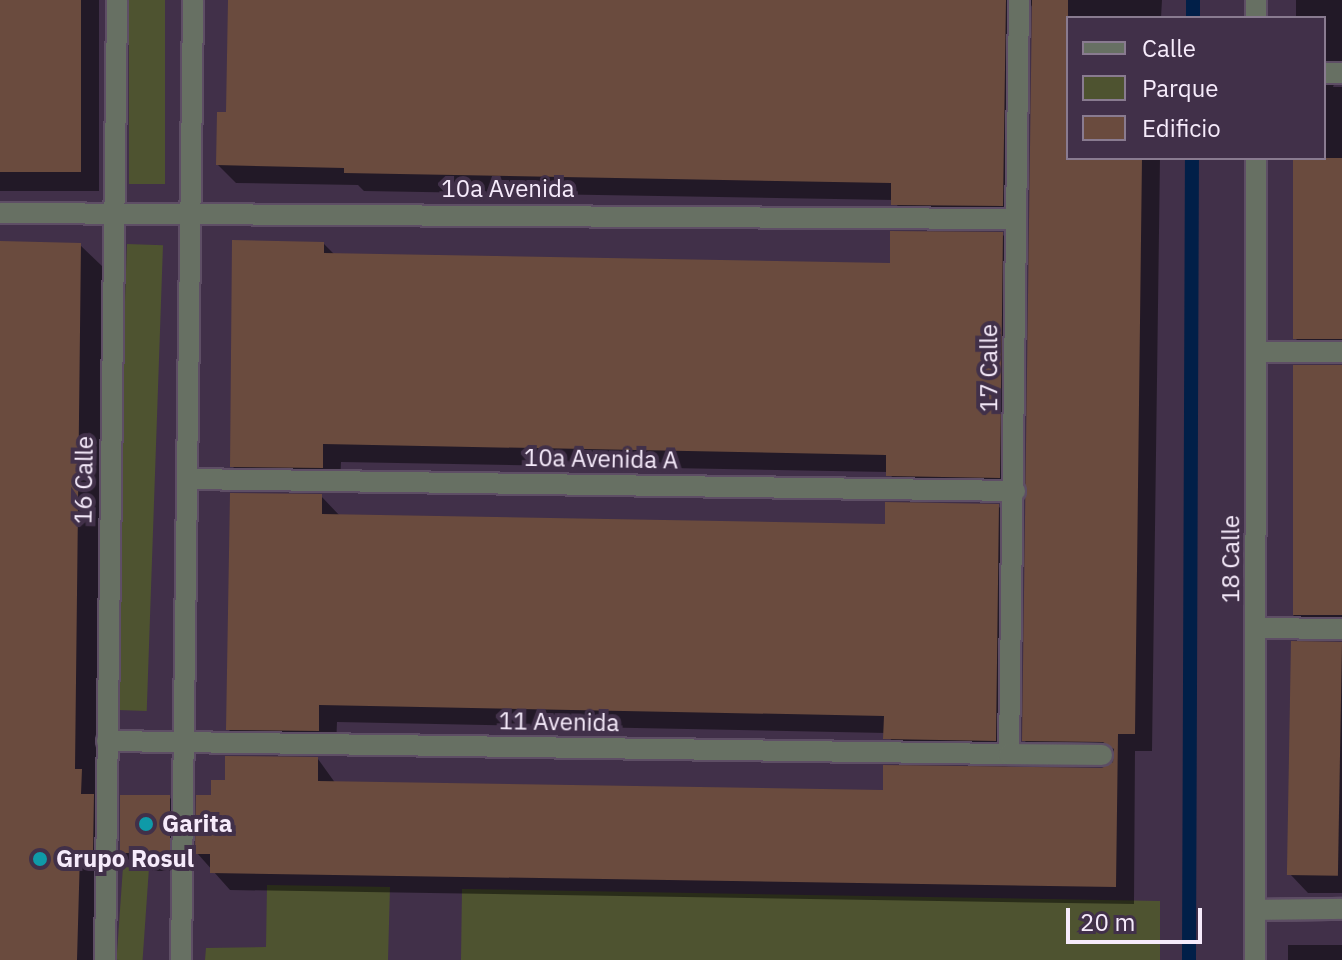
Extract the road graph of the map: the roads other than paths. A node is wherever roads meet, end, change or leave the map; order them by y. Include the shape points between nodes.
1 (117, 0) edge
2 (193, 0) edge
3 (1019, 0) edge
4 (1256, 160) edge
5 (191, 212) junction
6 (0, 213) edge
7 (113, 213) junction
8 (1015, 219) junction
9 (1256, 352) junction
10 (1342, 352) edge
11 (187, 479) junction
12 (1015, 491) junction
13 (1257, 628) junction
14 (1342, 629) edge
15 (107, 741) junction
16 (184, 742) junction
17 (1010, 745) junction
18 (1102, 755) dead end
19 (1342, 909) edge
20 (1256, 910) junction
21 (105, 960) edge
22 (181, 960) edge
23 (1255, 960) edge

1 - 7 street, 16 Calle
2 - 5 street
3 - 8 street, 17 Calle
4 - 9 street, 18 Calle
5 - 7 street, 10a Avenida
5 - 8 street, 10a Avenida
5 - 11 street
6 - 7 street, 10a Avenida
7 - 15 street, 16 Calle
8 - 12 street, 17 Calle
9 - 10 street
9 - 13 street, 18 Calle
11 - 12 street, 10a Avenida A
11 - 16 street
12 - 17 street, 17 Calle
13 - 14 street
13 - 20 street, 18 Calle
15 - 16 street, 11 Avenida
15 - 21 street, 16 Calle
16 - 17 street, 11 Avenida
16 - 22 street
17 - 18 street, 11 Avenida
19 - 20 street
20 - 23 street, 18 Calle

